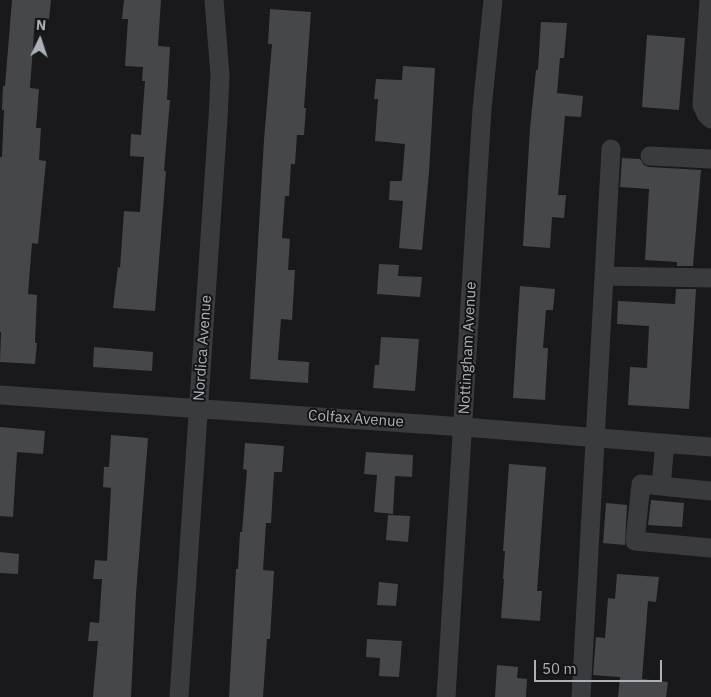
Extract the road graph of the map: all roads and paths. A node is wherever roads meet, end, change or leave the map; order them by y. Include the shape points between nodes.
1 (214, 0) edge
2 (493, 0) edge
3 (709, 0) edge
4 (711, 119) edge
5 (611, 149) dead end
6 (650, 156) dead end
7 (711, 158) edge
8 (604, 276) junction
9 (711, 278) edge
10 (0, 395) edge
11 (199, 408) junction
12 (464, 427) junction
13 (595, 437) junction
14 (665, 443) junction
15 (711, 447) edge
16 (661, 486) junction
17 (711, 491) edge
18 (711, 548) edge
19 (179, 697) edge
20 (446, 697) edge
21 (581, 697) edge

1 - 11 street, Nordica Avenue via 220,75
2 - 12 street, Nottingham Avenue via 482,109
3 - 4 street via 702,104
5 - 8 street
6 - 7 street
8 - 9 street
8 - 13 street
10 - 11 street, Colfax Avenue
11 - 12 street, Colfax Avenue
11 - 19 street, Nordica Avenue
12 - 13 street, Colfax Avenue
12 - 20 street, Nottingham Avenue
13 - 14 street, Colfax Avenue
13 - 21 street
14 - 15 street, Colfax Avenue
14 - 16 street
16 - 17 street
16 - 18 street via 641,484 635,541

